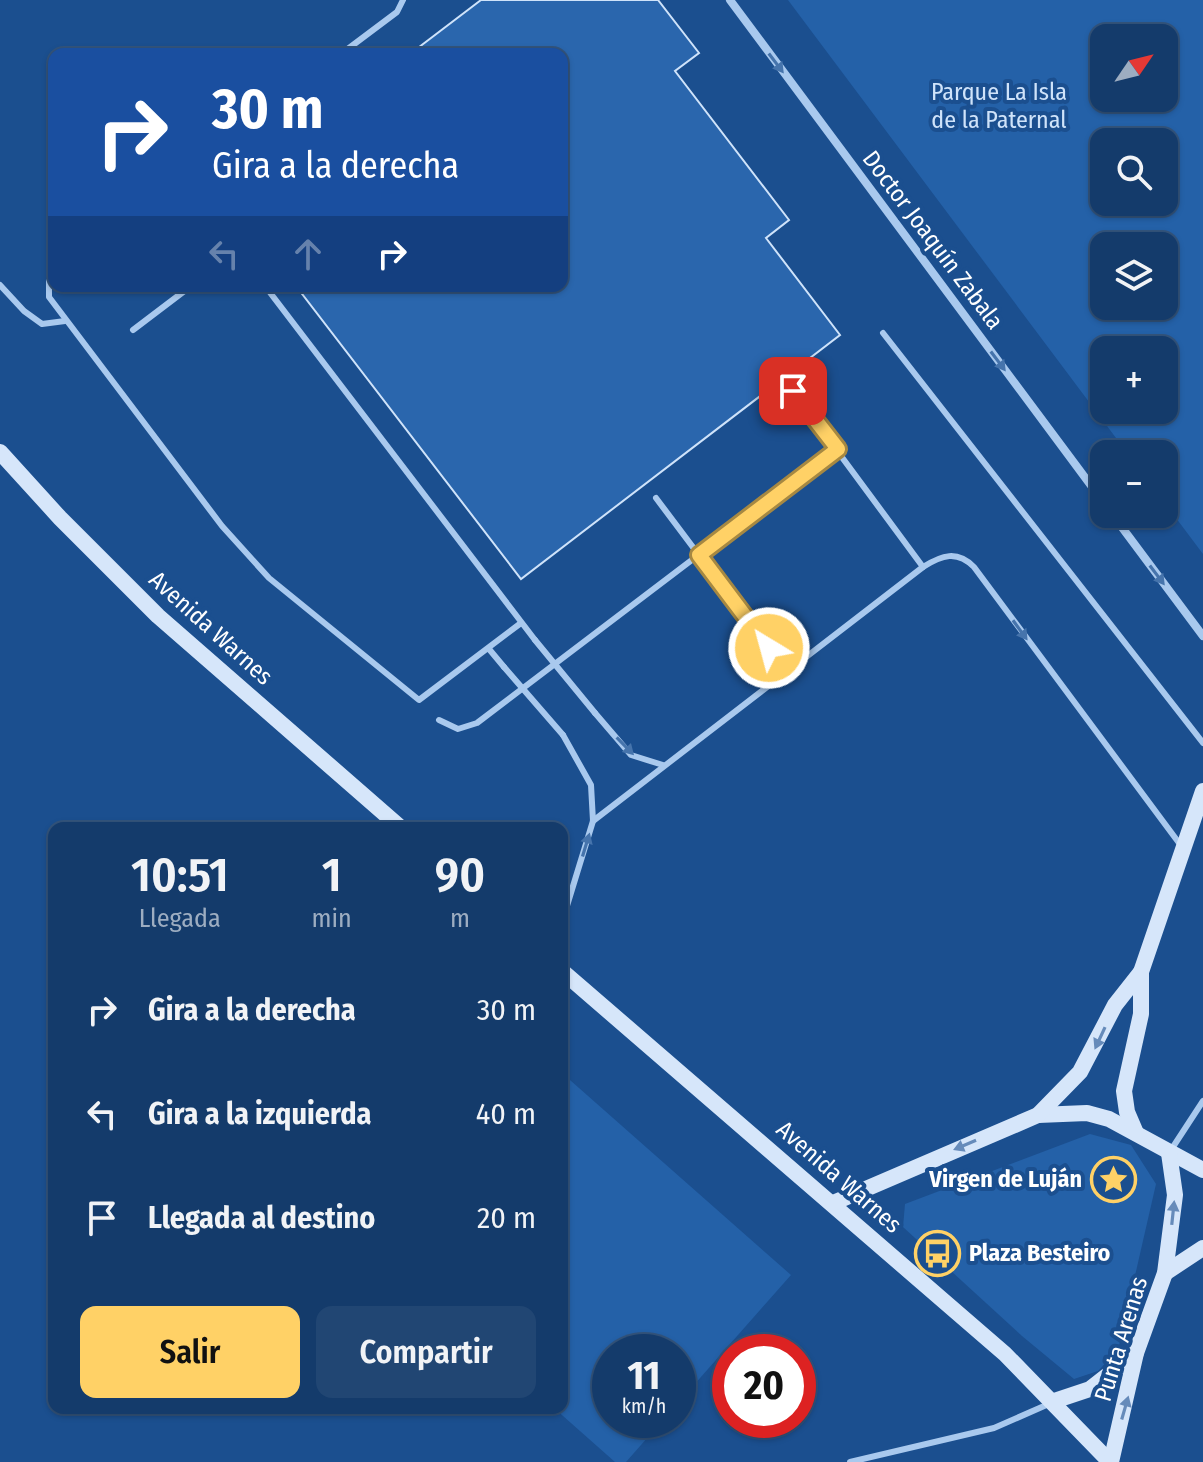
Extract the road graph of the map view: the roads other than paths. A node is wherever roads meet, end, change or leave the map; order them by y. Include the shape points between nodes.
1 (403, 0) edge
2 (730, 0) edge
3 (349, 48) edge
4 (0, 285) edge
5 (49, 292) edge
6 (183, 292) edge
7 (270, 292) edge
8 (65, 321) junction
9 (133, 330) dead end
10 (883, 333) dead end
11 (793, 391) dead end
12 (838, 449) junction
13 (0, 452) edge
14 (1090, 484) edge
15 (656, 498) dead end
16 (1122, 528) edge
17 (699, 555) junction
18 (923, 567) junction
19 (521, 623) junction
20 (1203, 636) edge
21 (489, 649) junction
22 (786, 671) junction
23 (439, 720) dead end
24 (1203, 743) edge
25 (663, 765) junction
26 (1203, 791) edge
27 (593, 821) junction
28 (394, 822) edge
29 (1182, 848) junction
30 (568, 902) edge
31 (1141, 972) junction
32 (568, 976) edge
33 (1203, 1101) edge
34 (1038, 1115) junction
35 (1136, 1133) junction
36 (1169, 1153) junction
37 (1203, 1170) edge
38 (833, 1203) junction
39 (1203, 1248) edge
40 (1165, 1273) junction
41 (1136, 1353) junction
42 (1054, 1401) junction
43 (850, 1462) edge
44 (1110, 1462) edge

1 - 3 lane via 397,12
2 -> 14 street, Doctor Joaquín Zabala
4 - 8 lane via 42,324
5 - 8 lane
6 - 9 lane
7 - 19 lane
8 - 21 lane via 222,526 269,578 419,700
10 - 24 lane
11 - 12 lane
12 - 17 lane
12 - 18 lane
13 - 28 main road, Avenida Warnes via 158,616
15 - 17 lane
16 -> 20 street
17 - 22 lane
17 - 23 lane via 477,723 458,729
18 - 22 lane
18 -> 29 lane via 951,555 964,557 974,567
19 - 21 lane
19 -> 25 lane, bridge via 631,755
21 - 27 lane, bridge via 563,735 591,785
22 - 25 lane
25 - 27 lane
26 - 29 main road
30 -> 27 lane
29 - 31 main road
31 -> 34 main road via 1115,1005 1080,1072
31 - 35 main road via 1141,1014 1124,1091
32 - 38 main road, Avenida Warnes
33 - 36 lane
34 - 35 main road via 1087,1113
34 -> 38 main road
35 - 36 main road
36 - 37 main road
40 -> 36 main road via 1175,1195
38 - 42 main road, Avenida Warnes
39 - 40 main road, Punta Arenas
40 - 41 main road, Punta Arenas
41 - 42 main road via 1090,1389
44 -> 41 main road, Punta Arenas
42 - 43 lane via 994,1428
42 - 44 main road, Avenida Warnes

